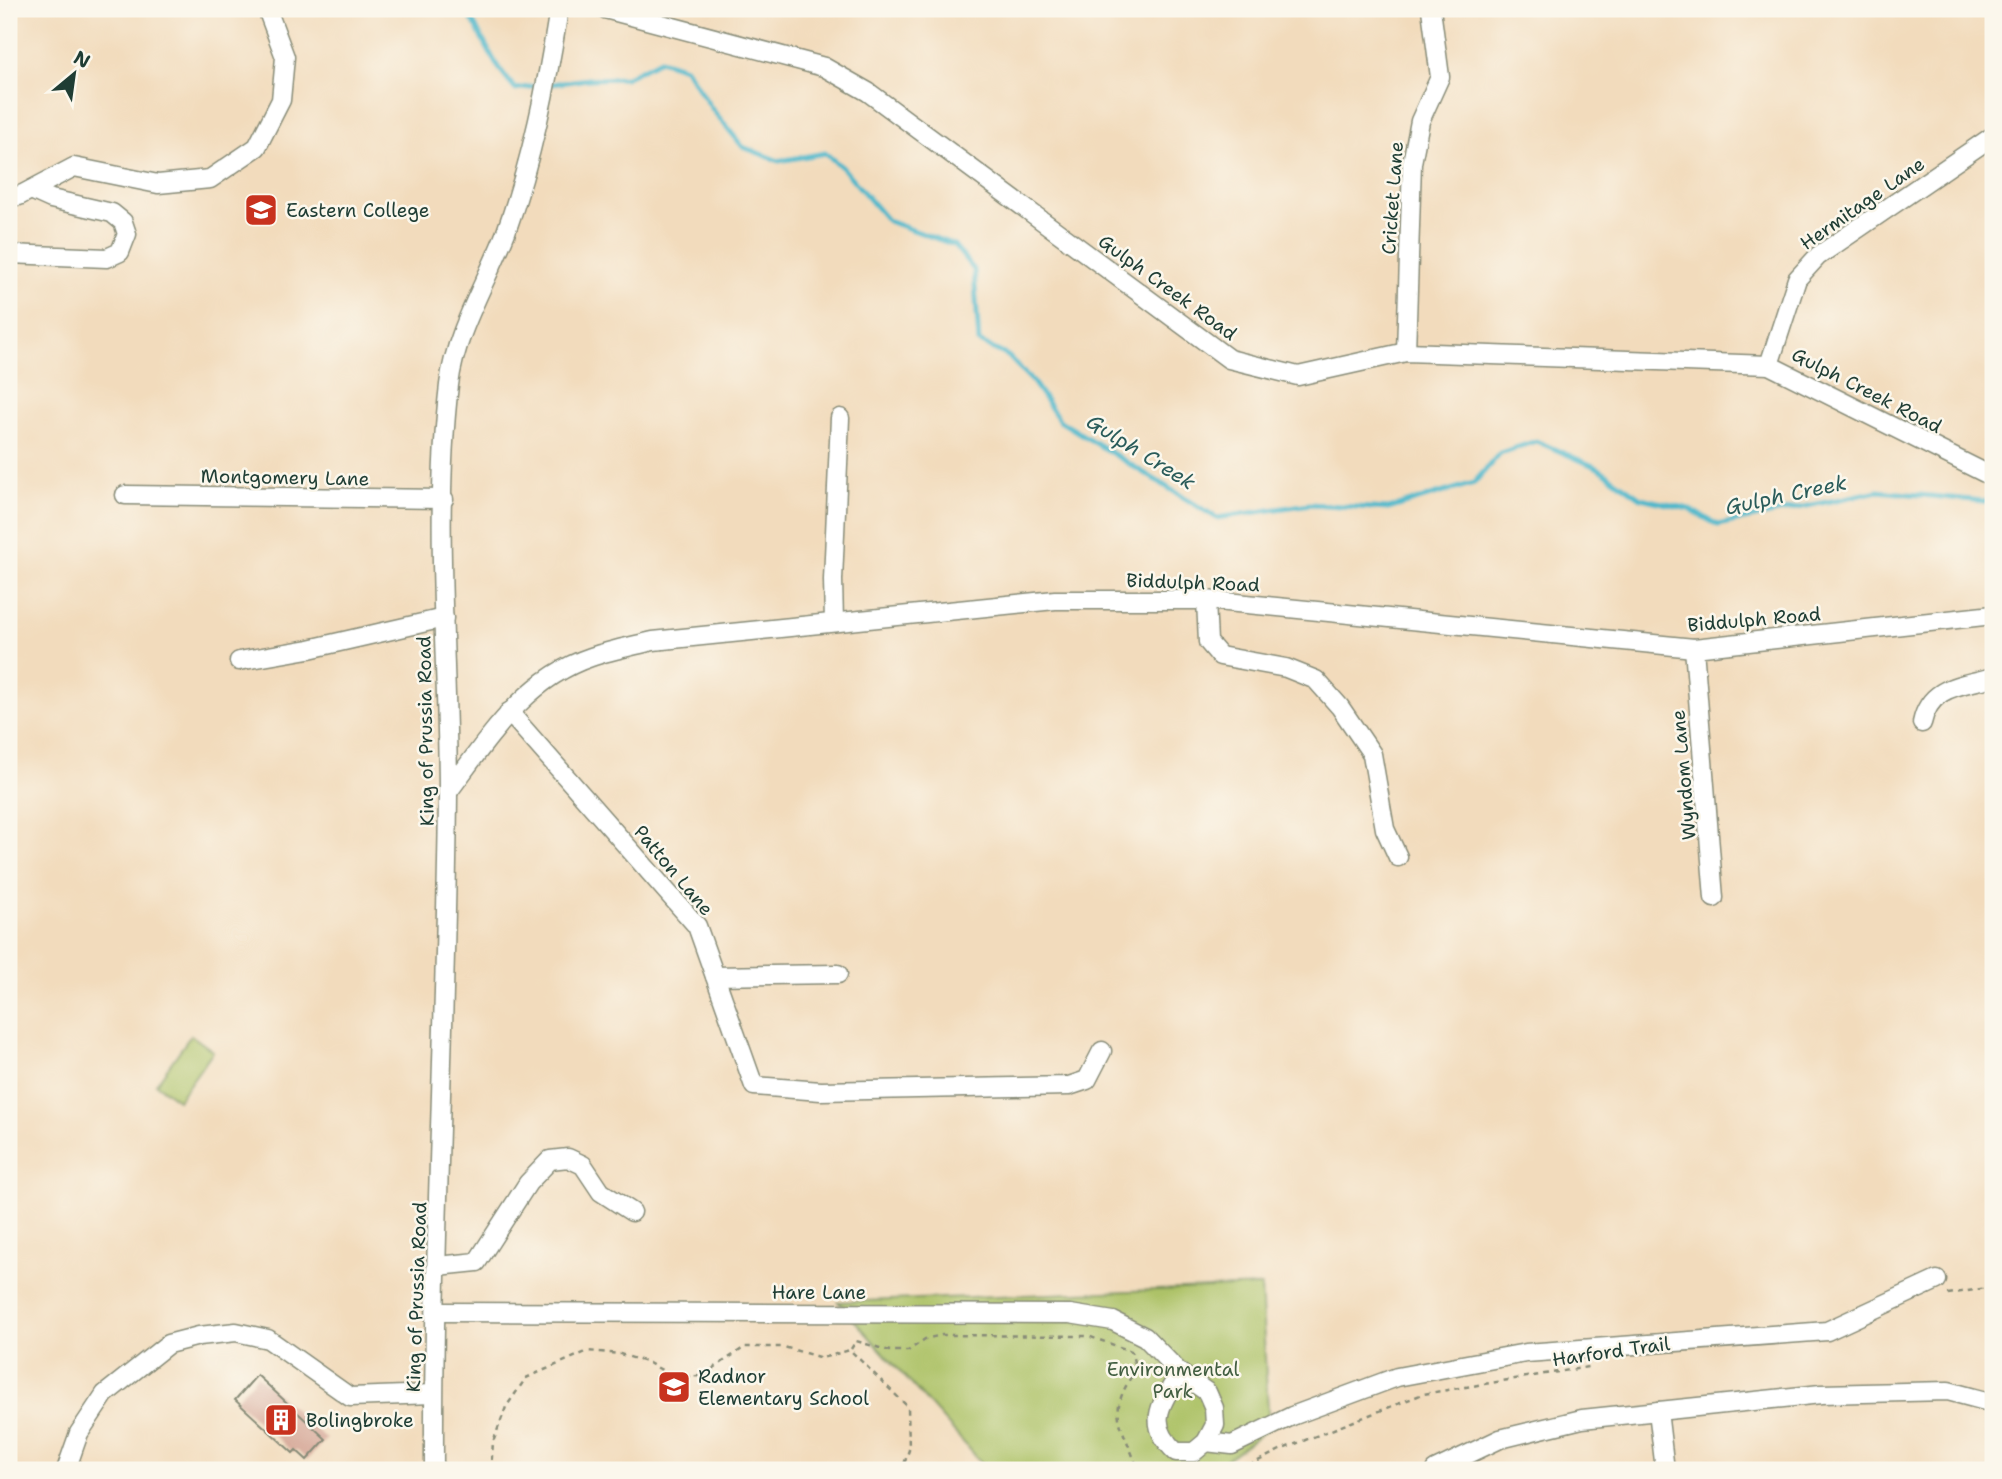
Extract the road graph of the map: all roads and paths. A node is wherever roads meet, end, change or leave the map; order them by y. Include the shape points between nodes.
1 (559, 9) edge
2 (605, 9) edge
3 (1431, 9) edge
4 (269, 12) edge
5 (1993, 136) edge
6 (31, 190) junction
7 (9, 194) edge
8 (9, 254) edge
9 (1406, 352) junction
10 (1769, 365) junction
11 (840, 418) dead end
12 (1993, 477) edge
13 (125, 495) dead end
14 (444, 499) junction
15 (1206, 600) junction
16 (1993, 615) edge
17 (444, 618) junction
18 (834, 622) junction
19 (1694, 648) junction
20 (239, 661) dead end
21 (1993, 677) edge
22 (509, 712) junction
23 (1922, 723) dead end
24 (448, 792) junction
25 (1398, 857) dead end
26 (1714, 898) dead end
27 (838, 974) dead end
28 (715, 976) junction
29 (1102, 1051) dead end
30 (632, 1212) dead end
31 (438, 1266) junction
32 (1942, 1287) joint
33 (1993, 1287) edge
34 (438, 1311) junction
35 (850, 1350) junction
36 (1594, 1366) dead end
37 (1180, 1373) junction
38 (433, 1394) junction
39 (1993, 1403) edge
40 (1658, 1411) junction
41 (1206, 1442) junction
42 (66, 1470) edge
43 (434, 1470) edge
44 (491, 1470) edge
45 (902, 1470) edge
46 (1142, 1470) edge
47 (1240, 1470) edge
48 (1434, 1470) edge
49 (1665, 1470) edge

1 - 14 street, King of Prussia Road via 545,96 522,184 460,342 449,382
2 - 9 street, Gulph Creek Road via 824,67 867,92 1229,359 1298,376
3 - 9 street, Cricket Lane via 1440,77 1420,121 1412,163
4 - 6 street via 285,57 281,100 257,147 210,179 158,184 74,167
5 - 10 street, Hermitage Lane via 1818,256 1797,279
6 - 7 street via 19,196
6 - 8 street via 112,213 123,222 127,234 120,252 107,258
9 - 10 street, Gulph Creek Road
10 - 12 street, Gulph Creek Road
11 - 18 street
13 - 14 street, Montgomery Lane
14 - 17 street, King of Prussia Road
15 - 18 street, Biddulph Road via 1055,600
15 - 19 street, Biddulph Road
15 - 25 street via 1208,642 1220,656 1286,668 1316,680 1340,707 1372,754 1385,829
16 - 19 street, Biddulph Road
17 - 20 street
17 - 24 street, King of Prussia Road
18 - 22 street, Biddulph Road via 653,641 589,658 547,679
19 - 26 street, Wyndom Lane
21 - 23 street via 1935,696 1925,707
22 - 24 street, Biddulph Road
22 - 28 street, Patton Lane via 697,926
24 - 31 street, King of Prussia Road
27 - 28 street
28 - 29 street, Patton Lane via 754,1086 821,1091 1069,1086 1087,1080
30 - 31 street via 601,1192 583,1165 568,1158 550,1160 528,1183 477,1262
31 - 34 street, King of Prussia Road
32 - 33 path
32 - 41 street via 1827,1331 1527,1353 1397,1377 1292,1416 1231,1445
34 - 37 street, Hare Lane via 1070,1314 1113,1321 1144,1337
34 - 38 street, King of Prussia Road
35 - 44 path via 822,1358 783,1347 745,1347 702,1376 674,1377 620,1354 588,1351 526,1378 506,1407 493,1442
35 - 45 path via 908,1407 909,1450
35 - 46 path via 856,1341 908,1351 925,1339 942,1335 1088,1336 1109,1341 1131,1351 1136,1369 1116,1409
36 - 47 path, Harford Trail via 1423,1394
37 - 41 street, Hare Lane via 1207,1392 1214,1408 1215,1425
37 - 41 street via 1162,1404 1161,1438 1176,1452 1194,1451
38 - 42 street via 350,1397 268,1339 236,1332 199,1336 168,1345 106,1394 79,1433
38 - 43 street, King of Prussia Road
39 - 40 street via 1948,1391 1821,1394
40 - 48 street via 1582,1419 1500,1439
40 - 49 street

